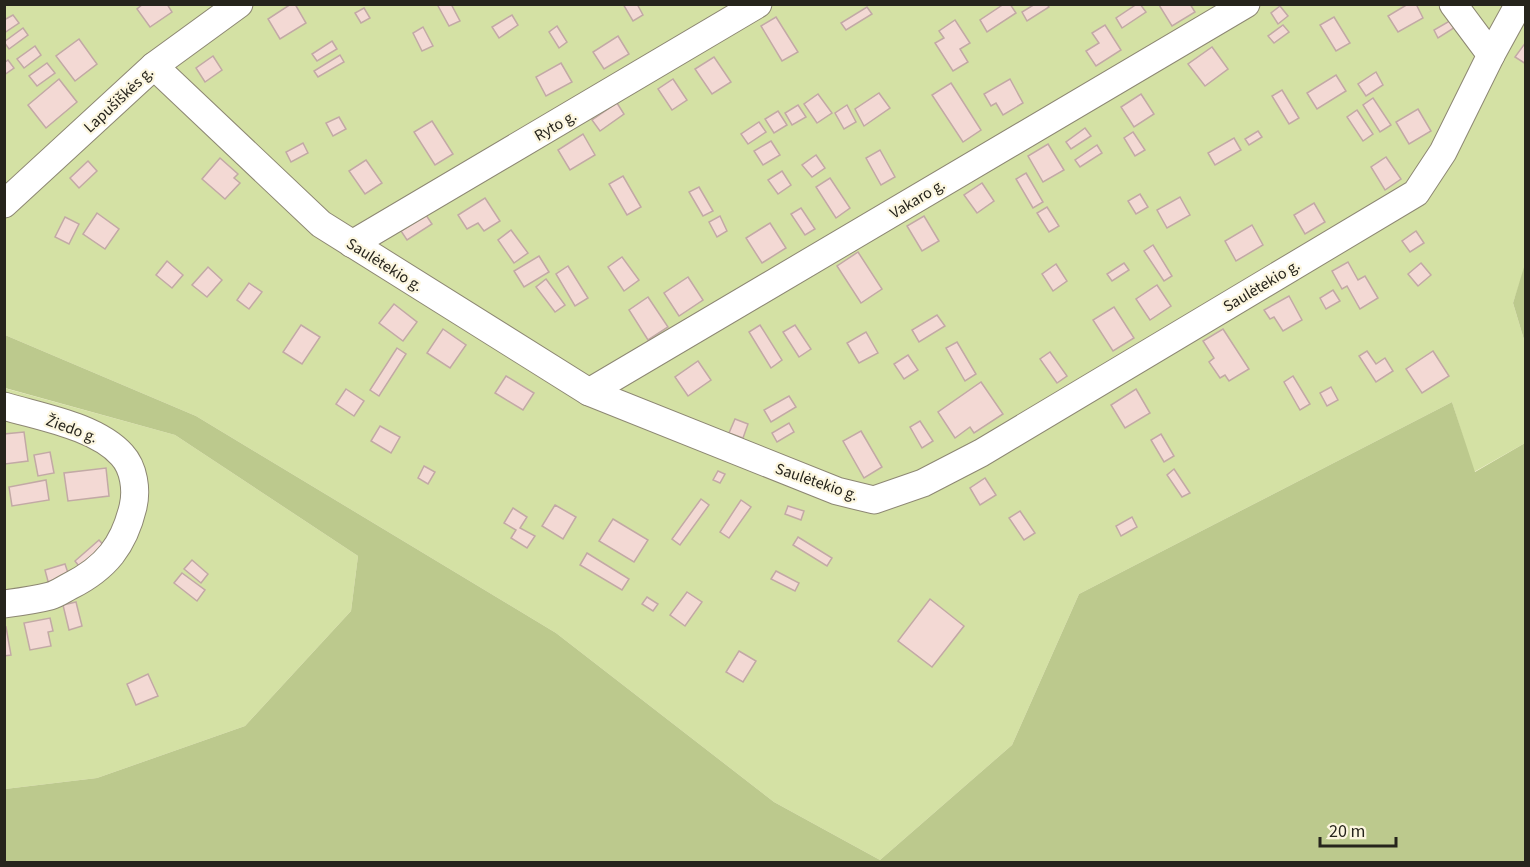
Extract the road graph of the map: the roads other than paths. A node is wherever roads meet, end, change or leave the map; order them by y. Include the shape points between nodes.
1 (239, 4) edge
2 (758, 4) edge
3 (1246, 4) edge
4 (1454, 4) edge
5 (1519, 4) edge
6 (1491, 55) junction
7 (154, 66) junction
8 (4, 204) edge
9 (352, 243) junction
10 (589, 392) junction
11 (4, 406) edge
12 (4, 604) edge

1 - 7 street, Lapušiškės g.
2 - 9 street, Ryto g.
3 - 10 street, Vakaro g.
4 - 6 street
5 - 6 street, Saulėtekio g.
6 - 10 street, Saulėtekio g. via 1443,152 1416,193 992,447 923,483 874,500 837,491
7 - 8 street, Lapušiškės g.
7 - 9 street, Saulėtekio g. via 321,224
9 - 10 street, Saulėtekio g.
11 - 12 street, Žiedo g. via 107,441 123,456 133,474 135,496 128,527 110,559 85,579 51,596

